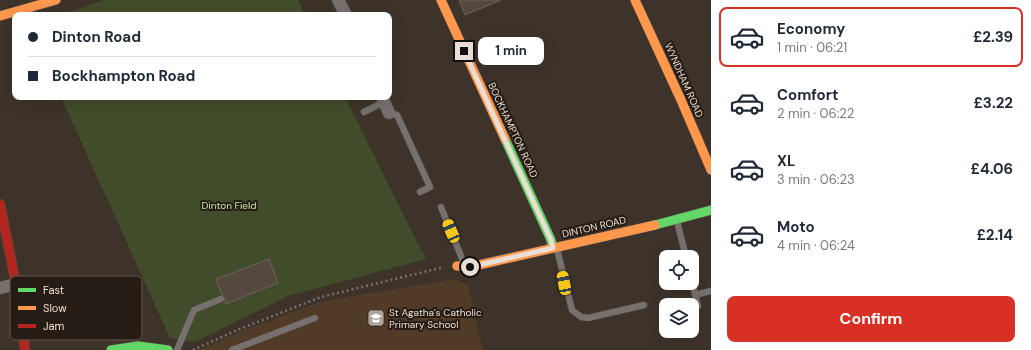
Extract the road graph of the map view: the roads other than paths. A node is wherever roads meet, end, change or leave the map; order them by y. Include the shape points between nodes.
1 (56, 0) edge
2 (338, 0) edge
3 (441, 0) edge
4 (635, 0) edge
5 (344, 12) edge
6 (0, 16) edge
7 (385, 104) edge
8 (364, 112) dead end
9 (711, 170) edge
10 (420, 192) dead end
11 (0, 204) edge
12 (441, 207) dead end
13 (711, 210) edge
14 (676, 220) junction
15 (555, 248) junction
16 (684, 250) edge
17 (461, 267) joint
18 (14, 276) edge
19 (10, 286) edge
20 (0, 288) edge
21 (694, 290) edge
22 (711, 291) edge
23 (695, 294) junction
24 (221, 298) dead end
25 (696, 298) edge
26 (644, 305) dead end
27 (315, 318) dead end
28 (24, 340) edge
29 (25, 350) edge
30 (111, 350) edge
31 (168, 350) edge
32 (177, 350) edge
33 (232, 350) edge

1 - 6 street via 25,6
2 - 5 street
3 - 15 street, BOCKHAMPTON ROAD
4 - 9 street, WYNDHAM ROAD
7 - 8 lane
7 - 10 lane via 397,115 430,187
11 - 18 street
12 - 17 lane
13 - 14 street, DINTON ROAD
14 - 15 street, DINTON ROAD
14 - 16 lane
15 - 17 street, DINTON ROAD
15 - 26 lane via 567,295 576,314 588,318
19 - 20 street
21 - 23 lane
22 - 23 lane
23 - 25 lane
24 - 32 lane via 194,310
27 - 33 lane
28 - 29 street
30 - 31 street via 138,346

